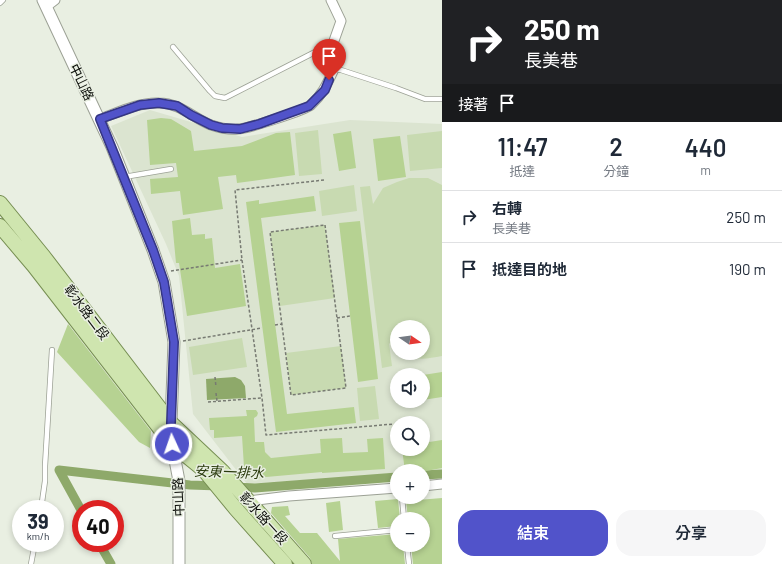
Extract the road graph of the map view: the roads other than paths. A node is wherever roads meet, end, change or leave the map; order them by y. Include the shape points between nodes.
1 (3, 0) edge
2 (55, 0) edge
3 (331, 0) edge
4 (0, 3) edge
5 (45, 4) edge
6 (173, 47) dead end
7 (330, 52) junction
8 (334, 69) junction
9 (442, 99) edge
10 (100, 119) junction
11 (171, 169) dead end
12 (124, 177) junction
13 (0, 203) edge
14 (0, 226) edge
15 (44, 257) junction
16 (34, 266) junction
17 (52, 350) dead end
18 (171, 423) junction
19 (172, 444) junction
20 (442, 484) edge
21 (430, 485) edge
22 (390, 489) edge
23 (247, 499) junction
24 (42, 500) edge
25 (390, 531) edge
26 (335, 536) dead end
27 (33, 552) edge
28 (408, 552) edge
29 (31, 564) edge
30 (179, 564) edge
31 (285, 564) edge
32 (304, 564) edge
33 (409, 564) edge

1 - 4 lane
2 - 5 street
3 - 7 street via 341,21
5 - 10 street, 中山路
6 - 7 lane via 215,96 225,98 319,50
7 - 8 street via 330,65
8 - 9 lane via 425,99
8 - 10 street via 325,90 309,106 240,129 211,125 177,106 159,103 140,105
10 - 12 street, 中山路
11 - 12 lane
12 - 18 street, 中山路 via 161,272 169,308 174,342
13 - 15 main road, 彰水路二段
14 - 16 main road, 彰水路二段
15 - 16 main road
15 - 18 main road, 彰水路二段
16 - 19 main road, 彰水路二段
17 - 24 lane
18 - 19 street, 中山路
18 - 23 main road, 彰水路一段 via 222,471
19 - 30 street, 中山路 via 179,481
19 - 31 main road, 彰水路一段 via 204,470
20 - 21 street
22 - 23 street
23 - 32 main road, 彰水路一段
25 - 26 lane
27 - 29 lane
28 - 33 lane

